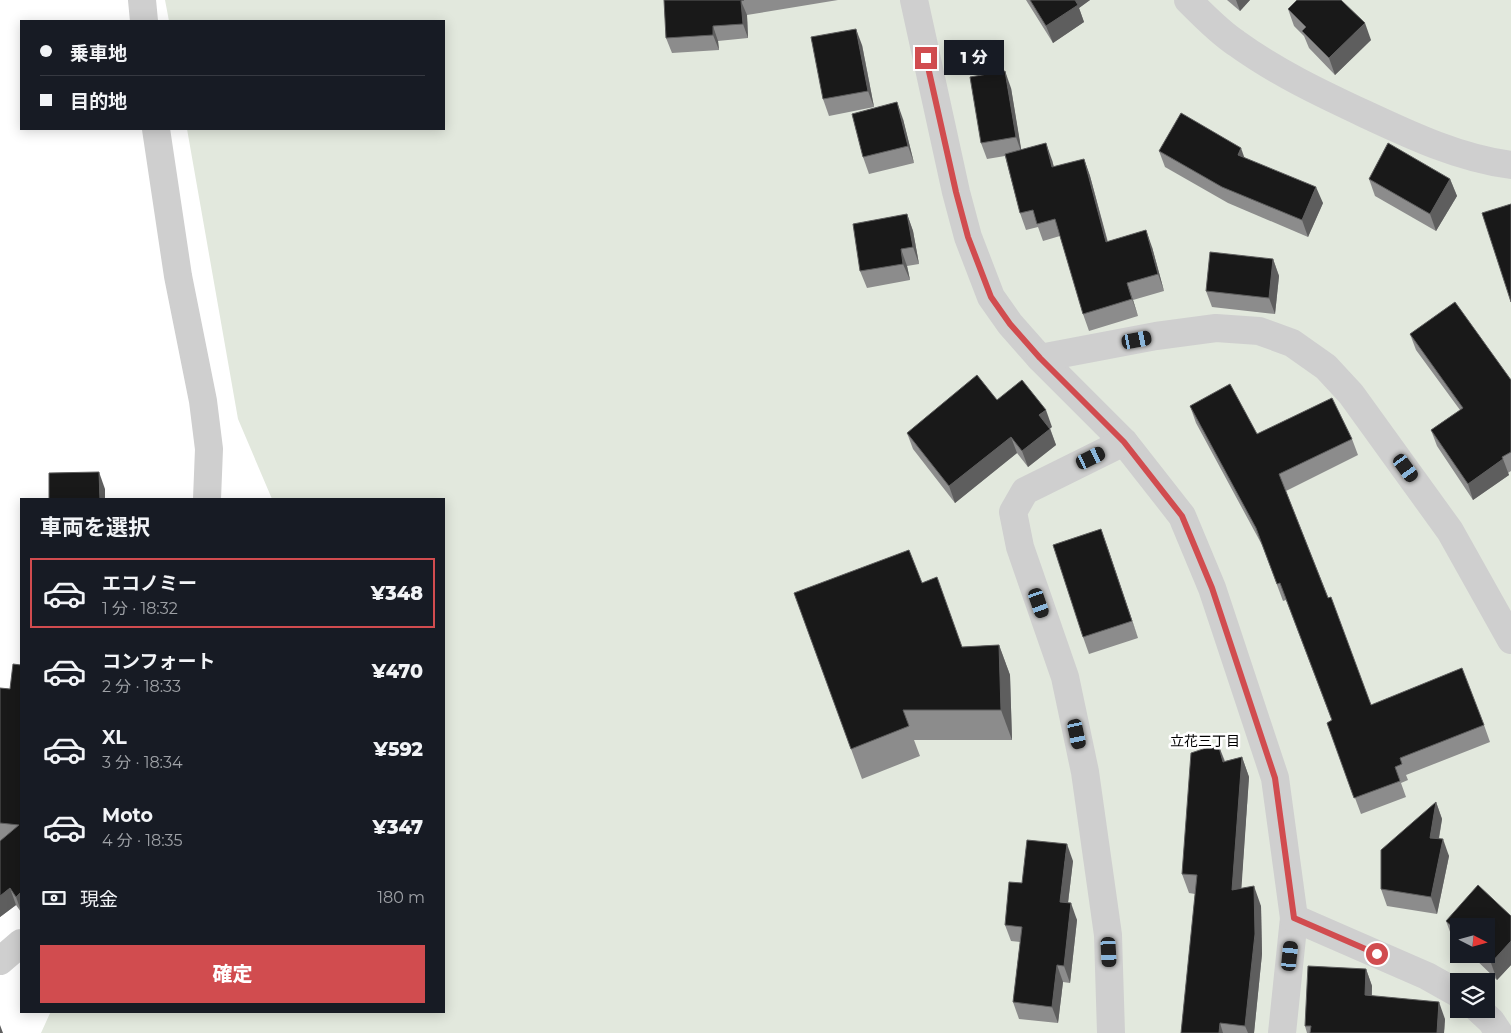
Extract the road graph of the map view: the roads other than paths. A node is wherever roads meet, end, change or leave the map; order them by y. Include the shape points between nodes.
1 (142, 0) edge
2 (914, 0) edge
3 (1188, 0) edge
4 (144, 20) edge
5 (156, 130) edge
6 (1511, 165) edge
7 (1040, 358) junction
8 (1124, 442) junction
9 (207, 498) edge
10 (1511, 640) edge
11 (1294, 918) junction
12 (20, 944) edge
13 (0, 961) edge
14 (1450, 989) edge
15 (1488, 1018) edge
16 (1111, 1033) edge
17 (1282, 1033) edge
18 (1499, 1033) edge

1 - 4 street
2 - 7 street via 968,237 991,297
3 - 6 street via 1235,43 1308,87 1404,133 1458,154
5 - 9 street via 178,276 203,401 209,449
7 - 8 street
7 - 10 street via 1216,328 1259,331 1292,343 1326,368 1351,394 1450,531
8 - 11 street via 1182,516 1212,588 1275,778
8 - 16 street via 1025,491 1013,512 1020,547 1065,678 1085,772 1108,935
11 - 14 street
11 - 17 street
12 - 13 street
15 - 18 street

